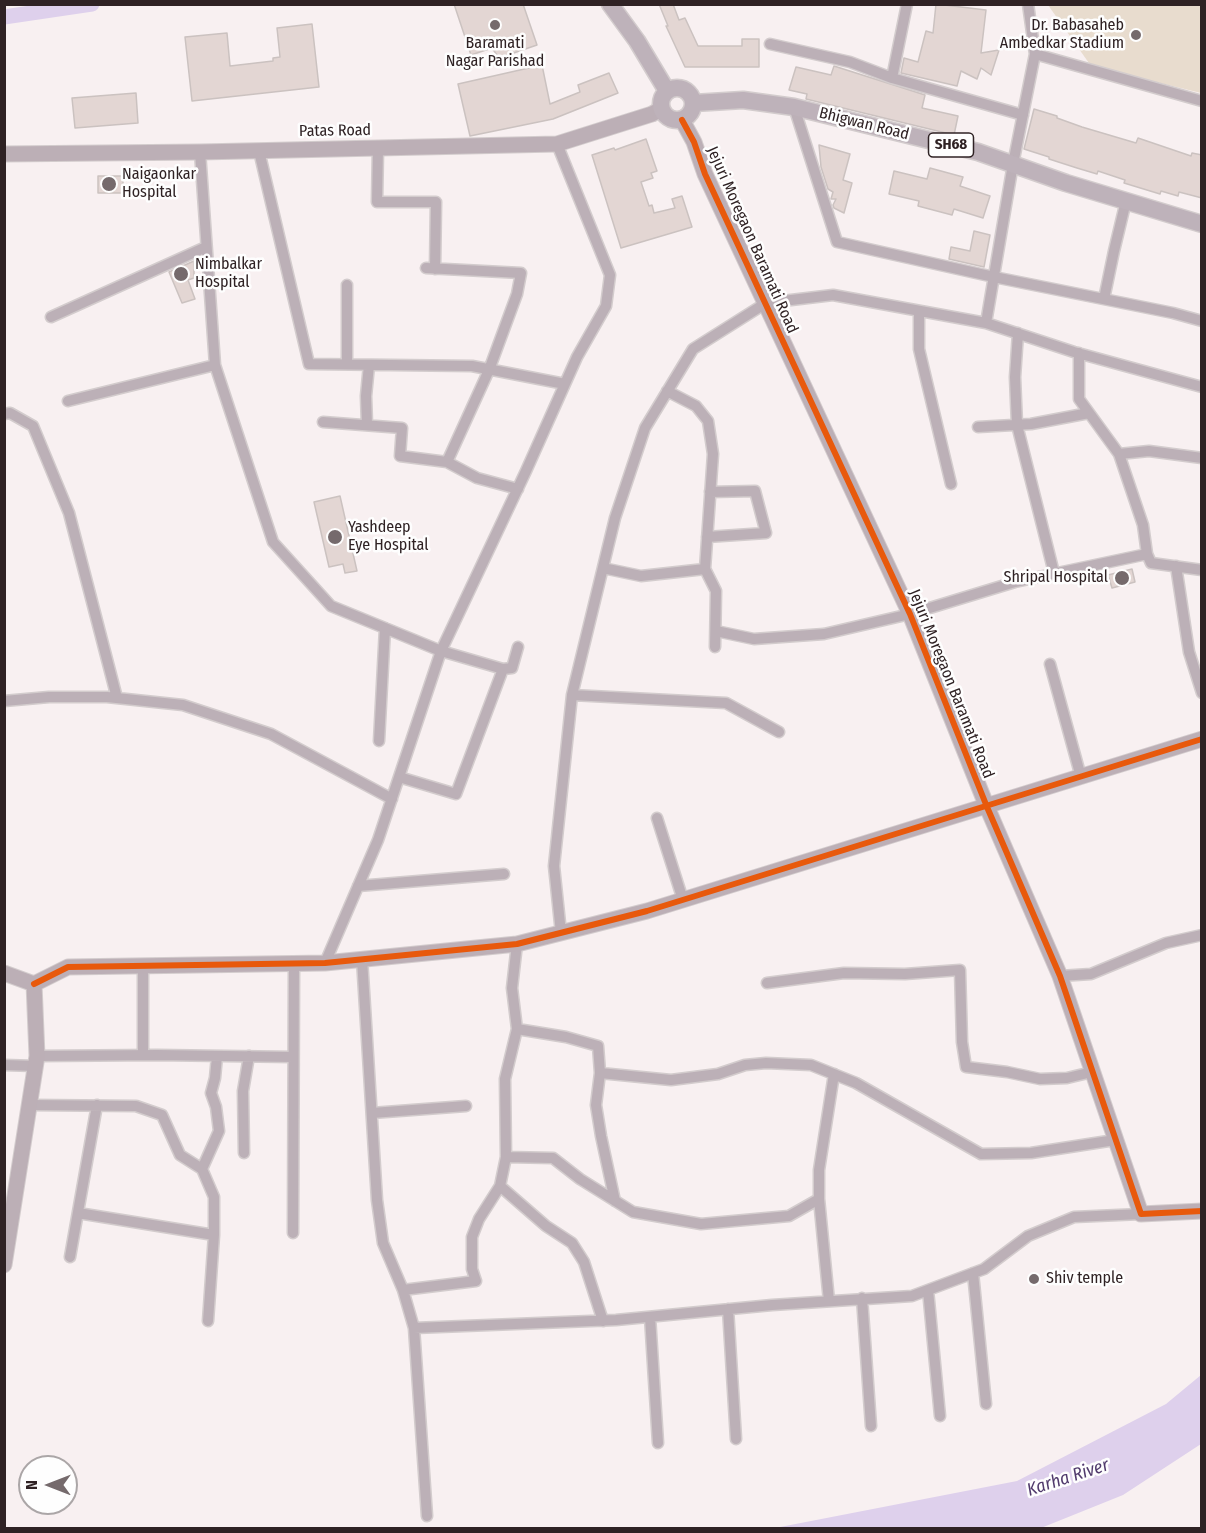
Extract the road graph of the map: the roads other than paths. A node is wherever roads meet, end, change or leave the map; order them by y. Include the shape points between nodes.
1 (610, 4) edge
2 (907, 4) edge
3 (1028, 4) edge
4 (770, 44) dead end
5 (1035, 54) junction
6 (892, 78) junction
7 (667, 91) junction
8 (1202, 101) edge
9 (694, 103) junction
10 (794, 107) junction
11 (661, 109) junction
12 (1023, 115) junction
13 (682, 120) junction
14 (557, 144) junction
15 (378, 148) junction
16 (259, 151) junction
17 (200, 152) junction
18 (4, 154) edge
19 (1013, 164) junction
20 (1126, 201) junction
21 (1202, 224) edge
22 (206, 247) junction
23 (994, 277) junction
24 (347, 285) dead end
25 (1104, 299) junction
26 (766, 303) junction
27 (919, 311) junction
28 (51, 317) dead end
29 (1202, 321) edge
30 (986, 323) junction
31 (1018, 333) junction
32 (1080, 353) junction
33 (347, 364) junction
34 (369, 364) junction
35 (215, 365) junction
36 (489, 370) junction
37 (565, 384) junction
38 (1202, 387) edge
39 (668, 391) junction
40 (68, 401) dead end
41 (1089, 412) junction
42 (4, 414) edge
43 (323, 422) dead end
44 (367, 425) junction
45 (1017, 425) junction
46 (978, 427) dead end
47 (1119, 454) junction
48 (1202, 458) edge
49 (447, 462) junction
50 (951, 484) dead end
51 (518, 489) junction
52 (710, 492) junction
53 (707, 537) junction
54 (1147, 554) junction
55 (1176, 566) junction
56 (603, 568) junction
57 (705, 569) junction
58 (1202, 570) edge
59 (1054, 573) junction
60 (910, 614) junction
61 (385, 628) junction
62 (716, 631) junction
63 (518, 647) dead end
64 (715, 647) dead end
65 (441, 651) junction
66 (1050, 664) dead end
67 (503, 669) junction
68 (1202, 693) edge
69 (572, 695) junction
70 (117, 698) junction
71 (4, 701) edge
72 (779, 732) dead end
73 (1202, 739) edge
74 (380, 741) dead end
75 (399, 777) junction
76 (1081, 777) junction
77 (392, 799) junction
78 (987, 807) junction
79 (657, 818) dead end
80 (504, 874) dead end
81 (358, 886) junction
82 (683, 900) junction
83 (561, 933) junction
84 (1202, 935) edge
85 (517, 944) junction
86 (362, 959) junction
87 (294, 963) junction
88 (325, 963) junction
89 (143, 966) junction
90 (4, 973) edge
91 (1060, 976) junction
92 (767, 982) dead end
93 (34, 984) junction
94 (517, 1029) junction
95 (143, 1055) junction
96 (217, 1056) junction
97 (249, 1056) junction
98 (293, 1057) junction
99 (36, 1061) junction
100 (4, 1065) edge
101 (1092, 1072) junction
102 (600, 1073) junction
103 (834, 1074) junction
104 (30, 1105) junction
105 (97, 1105) junction
106 (466, 1106) dead end
107 (372, 1113) junction
108 (1115, 1140) junction
109 (244, 1153) dead end
110 (506, 1157) junction
111 (202, 1169) junction
112 (500, 1186) junction
113 (10, 1194) edge
114 (819, 1199) junction
115 (615, 1201) junction
116 (1202, 1211) edge
117 (78, 1213) junction
118 (1141, 1214) junction
119 (293, 1233) dead end
120 (214, 1235) junction
121 (70, 1257) dead end
122 (4, 1265) edge
123 (972, 1273) junction
124 (403, 1290) junction
125 (928, 1290) junction
126 (862, 1298) junction
127 (829, 1301) junction
128 (728, 1309) junction
129 (650, 1317) junction
130 (603, 1321) junction
131 (208, 1322) dead end
132 (414, 1328) junction
133 (986, 1404) dead end
134 (940, 1416) dead end
135 (872, 1426) dead end
136 (736, 1439) dead end
137 (658, 1443) dead end
138 (427, 1516) dead end

1 - 7 main road
2 - 6 street
3 - 5 street
4 - 6 street via 850,62
5 - 8 street
5 - 12 street
6 - 12 street
7 - 9 main road via 687,91
7 - 11 main road
9 - 10 main road, Bhigwan Road / SH68 via 743,100
9 - 13 main road via 689,116
10 - 19 main road, Bhigwan Road / SH68
10 - 23 street via 837,242
11 - 13 main road via 672,120
11 - 14 street, Patas Road
12 - 19 street
13 - 26 street, Jejuri Moregaon Baramati Road
14 - 15 street, Patas Road
14 - 37 street via 610,275 606,306
15 - 16 street, Patas Road
15 - 36 street via 377,202 436,202 430,269 521,273
16 - 17 street, Patas Road
16 - 33 street via 309,364
17 - 18 street, Patas Road
17 - 22 street
19 - 20 main road, Bhigwan Road / SH68
19 - 23 street
20 - 21 main road, Bhigwan Road / SH68
20 - 25 street
22 - 28 street
22 - 35 street
23 - 25 street
23 - 30 street
24 - 33 street
25 - 29 street
26 - 27 street via 833,295
26 - 39 street via 693,349
26 - 60 street, Jejuri Moregaon Baramati Road
27 - 30 street
27 - 50 street via 919,349
30 - 31 street
31 - 32 street
31 - 45 street
32 - 38 street
32 - 41 street via 1080,399
33 - 34 street
34 - 36 street via 472,366
34 - 44 street
35 - 40 street
35 - 61 street via 273,542 331,606
36 - 37 street
36 - 49 street
37 - 51 street
39 - 52 street via 696,406 708,421 713,454
39 - 56 street via 645,428
41 - 45 street
41 - 47 street
42 - 70 street via 10,413 33,426 69,513
43 - 44 street
44 - 49 street via 402,428 400,456
45 - 46 street
45 - 59 street
47 - 48 street via 1149,451
47 - 54 street via 1143,525
49 - 51 street via 477,478
51 - 65 street
52 - 53 street
52 - 53 street via 755,491 766,533
53 - 57 street
54 - 55 street via 1151,562
54 - 59 street
55 - 58 street
55 - 68 street via 1189,652
56 - 57 street via 641,576
56 - 69 street
57 - 62 street via 716,591
59 - 60 street
60 - 62 street via 824,634 754,639
60 - 78 street, Jejuri Moregaon Baramati Road
61 - 65 street
61 - 74 street
62 - 64 street
63 - 67 street via 512,668
65 - 67 street
65 - 75 street
66 - 76 street
67 - 75 street via 456,794
69 - 72 street via 726,703
69 - 83 street via 554,866
70 - 71 street
70 - 77 street via 183,705 271,734
73 - 76 street
75 - 77 street
76 - 78 street
77 - 81 street
78 - 82 street
78 - 91 street, Jejuri Moregaon Baramati Road
79 - 82 street
80 - 81 street
81 - 88 street
82 - 83 street
83 - 85 street
84 - 91 street via 1167,943 1091,974
85 - 86 street
85 - 94 street via 512,988
86 - 88 street
86 - 107 street
87 - 88 street
87 - 89 street
87 - 98 street
89 - 93 street via 68,967
89 - 95 street
90 - 93 street
91 - 101 street, Jejuri Moregaon Baramati Road
92 - 101 street via 844,973 960,970 966,1067 1040,1079
93 - 99 street
94 - 102 street via 598,1046
94 - 110 street via 505,1079
95 - 96 street
95 - 99 street
96 - 97 street
96 - 111 street via 210,1093 219,1131
97 - 98 street
97 - 109 street via 243,1091
98 - 119 street
99 - 100 street
99 - 104 street
101 - 108 street, Jejuri Moregaon Baramati Road
102 - 103 street via 671,1080 766,1063 811,1065
102 - 115 street via 596,1105
103 - 108 street via 981,1154 1031,1153
103 - 114 street via 819,1170
104 - 105 street
104 - 113 street
105 - 111 street via 136,1106 162,1115 180,1155
105 - 117 street
106 - 107 street
107 - 124 street via 383,1243
108 - 118 street, Jejuri Moregaon Baramati Road
110 - 112 street
110 - 115 street via 553,1158
111 - 120 street via 214,1197
112 - 124 street via 472,1238 476,1281
112 - 130 street via 572,1243 584,1262
113 - 122 street
114 - 115 street via 789,1215 701,1224 633,1212
114 - 127 street
116 - 118 street
117 - 120 street
117 - 121 street
118 - 123 street via 1074,1217 1028,1236 984,1269
120 - 131 street
123 - 125 street
123 - 133 street
124 - 132 street
125 - 126 street via 912,1296
125 - 134 street
126 - 127 street
126 - 135 street
127 - 128 street
128 - 129 street
128 - 136 street
129 - 130 street
129 - 137 street
130 - 132 street
132 - 138 street

